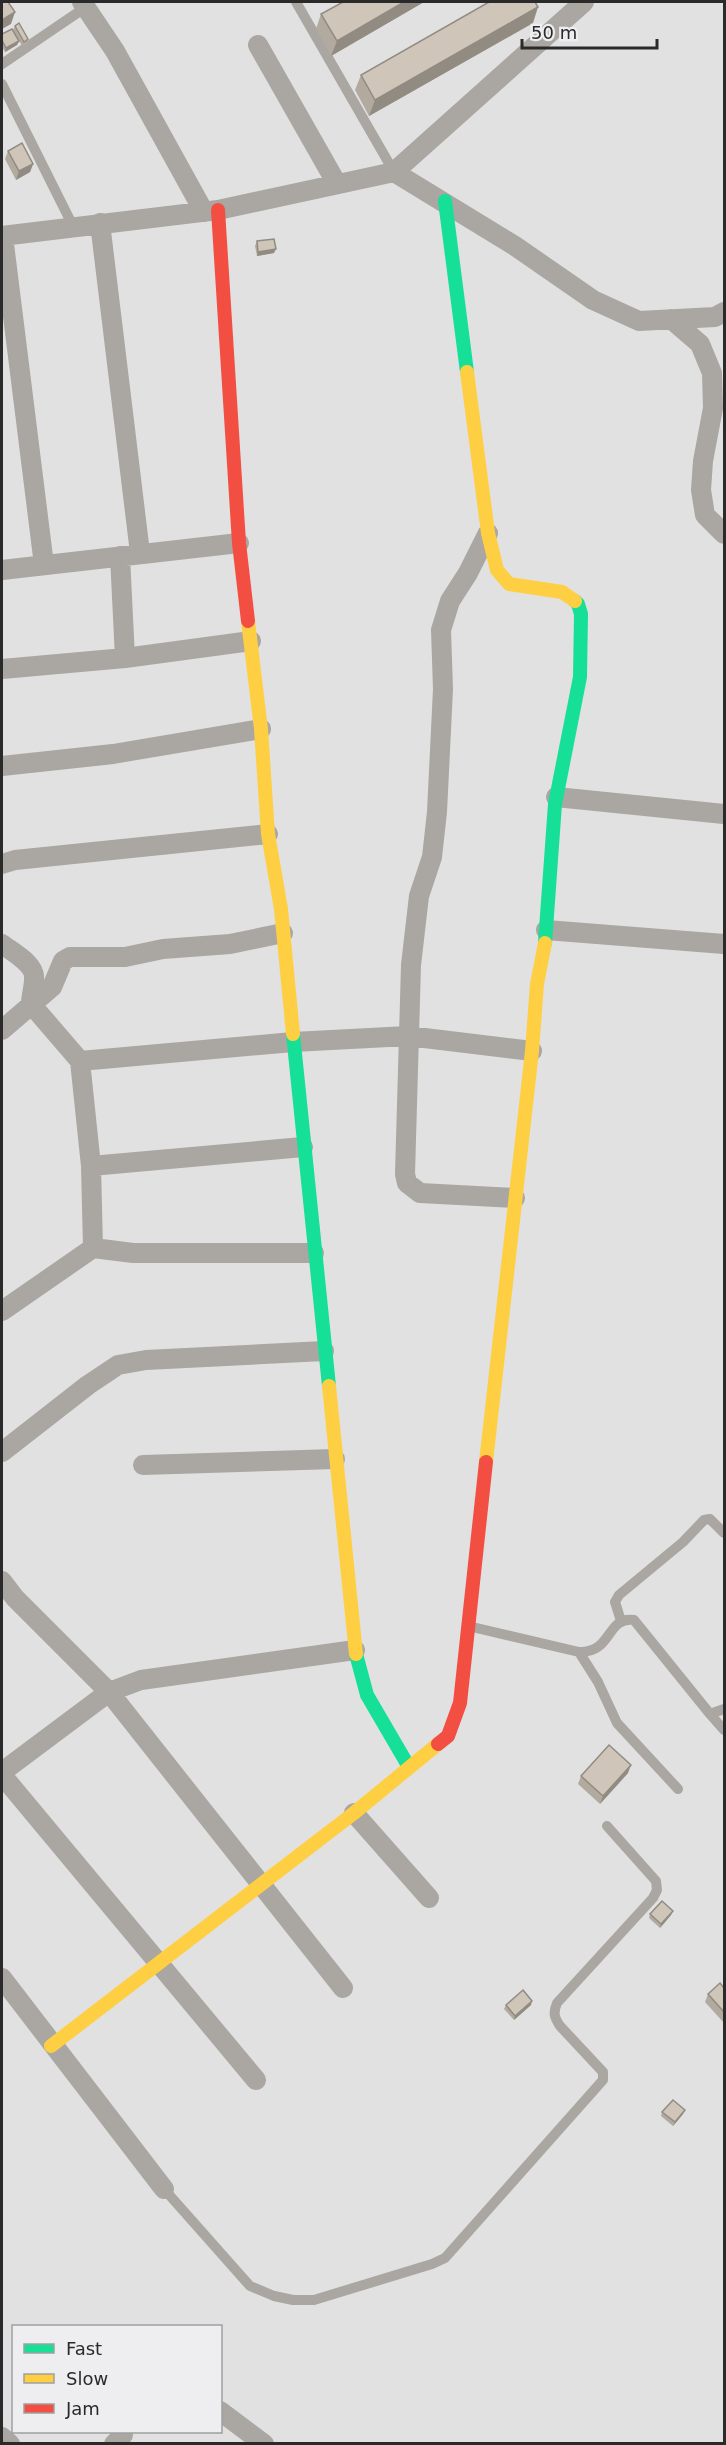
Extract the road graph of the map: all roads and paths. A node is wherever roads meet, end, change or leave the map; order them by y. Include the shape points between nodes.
1 (296, 2) edge
2 (584, 2) edge
3 (84, 4) edge
4 (258, 45) dead end
5 (2, 64) edge
6 (2, 84) edge
7 (394, 172) junction
8 (337, 184) junction
9 (445, 201) junction
10 (211, 211) junction
11 (100, 223) junction
12 (74, 226) junction
13 (2, 236) edge
14 (724, 312) edge
15 (671, 319) junction
16 (488, 533) junction
17 (724, 534) edge
18 (239, 543) junction
19 (130, 554) junction
20 (44, 565) junction
21 (2, 570) edge
22 (251, 641) junction
23 (125, 658) junction
24 (2, 669) edge
25 (261, 729) junction
26 (2, 766) edge
27 (556, 797) junction
28 (724, 814) edge
29 (268, 834) junction
30 (2, 864) edge
31 (546, 930) junction
32 (284, 933) junction
33 (2, 944) edge
34 (724, 944) edge
35 (31, 1004) junction
36 (2, 1030) edge
37 (408, 1036) junction
38 (293, 1042) junction
39 (532, 1051) junction
40 (80, 1060) junction
41 (303, 1147) junction
42 (91, 1166) junction
43 (515, 1198) junction
44 (93, 1248) junction
45 (314, 1253) junction
46 (2, 1311) edge
47 (324, 1351) junction
48 (2, 1452) edge
49 (335, 1459) junction
50 (143, 1465) dead end
51 (724, 1533) edge
52 (2, 1581) edge
53 (8, 1603) edge
54 (621, 1621) junction
55 (468, 1626) junction
56 (355, 1650) junction
57 (579, 1652) junction
58 (109, 1692) junction
59 (724, 1709) edge
60 (710, 1714) junction
61 (724, 1730) edge
62 (409, 1767) junction
63 (2, 1774) edge
64 (678, 1789) dead end
65 (354, 1813) junction
66 (607, 1826) dead end
67 (262, 1884) junction
68 (429, 1898) dead end
69 (158, 1965) junction
70 (2, 1978) edge
71 (343, 1988) dead end
72 (51, 2046) junction
73 (255, 2080) dead end
74 (164, 2189) joint
75 (222, 2412) edge
76 (2, 2437) edge
77 (10, 2444) edge
78 (264, 2444) edge

1 - 7 lane
2 - 7 street
3 - 5 lane
3 - 10 street
4 - 8 street
6 - 12 lane
7 - 8 street
7 - 9 street
8 - 10 street
9 - 15 street via 593,300 639,321
9 - 16 street
10 - 11 street
10 - 18 street
11 - 12 street
11 - 19 street
12 - 13 street
13 - 20 street
14 - 15 street via 715,317
15 - 17 street via 700,344 712,373 713,408 701,490 705,515
16 - 27 street via 497,570 509,584 562,592 578,604 581,614 580,677
16 - 37 street via 450,601 441,630 443,689 437,812 432,857 419,896
18 - 19 street
18 - 22 street
19 - 20 street
19 - 23 street
20 - 21 street
22 - 23 street
22 - 25 street
23 - 24 street
25 - 26 street via 113,754
25 - 29 street
27 - 28 street
27 - 31 street
29 - 30 street
29 - 32 street
31 - 34 street
31 - 39 street via 538,966
32 - 35 street via 125,957 70,957 63,961 51,987
32 - 38 street
33 - 35 street via 33,971
35 - 36 street
35 - 40 street
37 - 38 street
37 - 39 street
37 - 43 street via 407,1183 420,1193
38 - 40 street
38 - 41 street
39 - 43 street
40 - 42 street
41 - 42 street
41 - 45 street
42 - 44 street
43 - 55 street
44 - 45 street via 133,1253
44 - 46 street
45 - 47 street
47 - 48 street via 146,1360 118,1365
47 - 49 street
49 - 50 street
49 - 56 street
51 - 54 lane via 710,1519 704,1520 619,1595 615,1602
52 - 53 street
53 - 58 street
54 - 57 lane via 597,1649
54 - 60 lane via 634,1620
55 - 57 lane
55 - 62 street via 457,1720 448,1736
56 - 58 street via 141,1680
56 - 62 street via 367,1695
57 - 64 lane via 617,1723
58 - 63 street
58 - 67 street
59 - 60 lane
60 - 61 lane
62 - 65 street
63 - 69 street
65 - 67 street
65 - 68 street
66 - 74 lane via 656,1881 657,1890 557,2003 554,2012 560,2026 603,2072 603,2080 445,2258 314,2300 274,2296 250,2286
67 - 69 street
67 - 71 street
69 - 72 street
69 - 73 street
70 - 72 street
72 - 74 street
75 - 78 street
76 - 77 street

